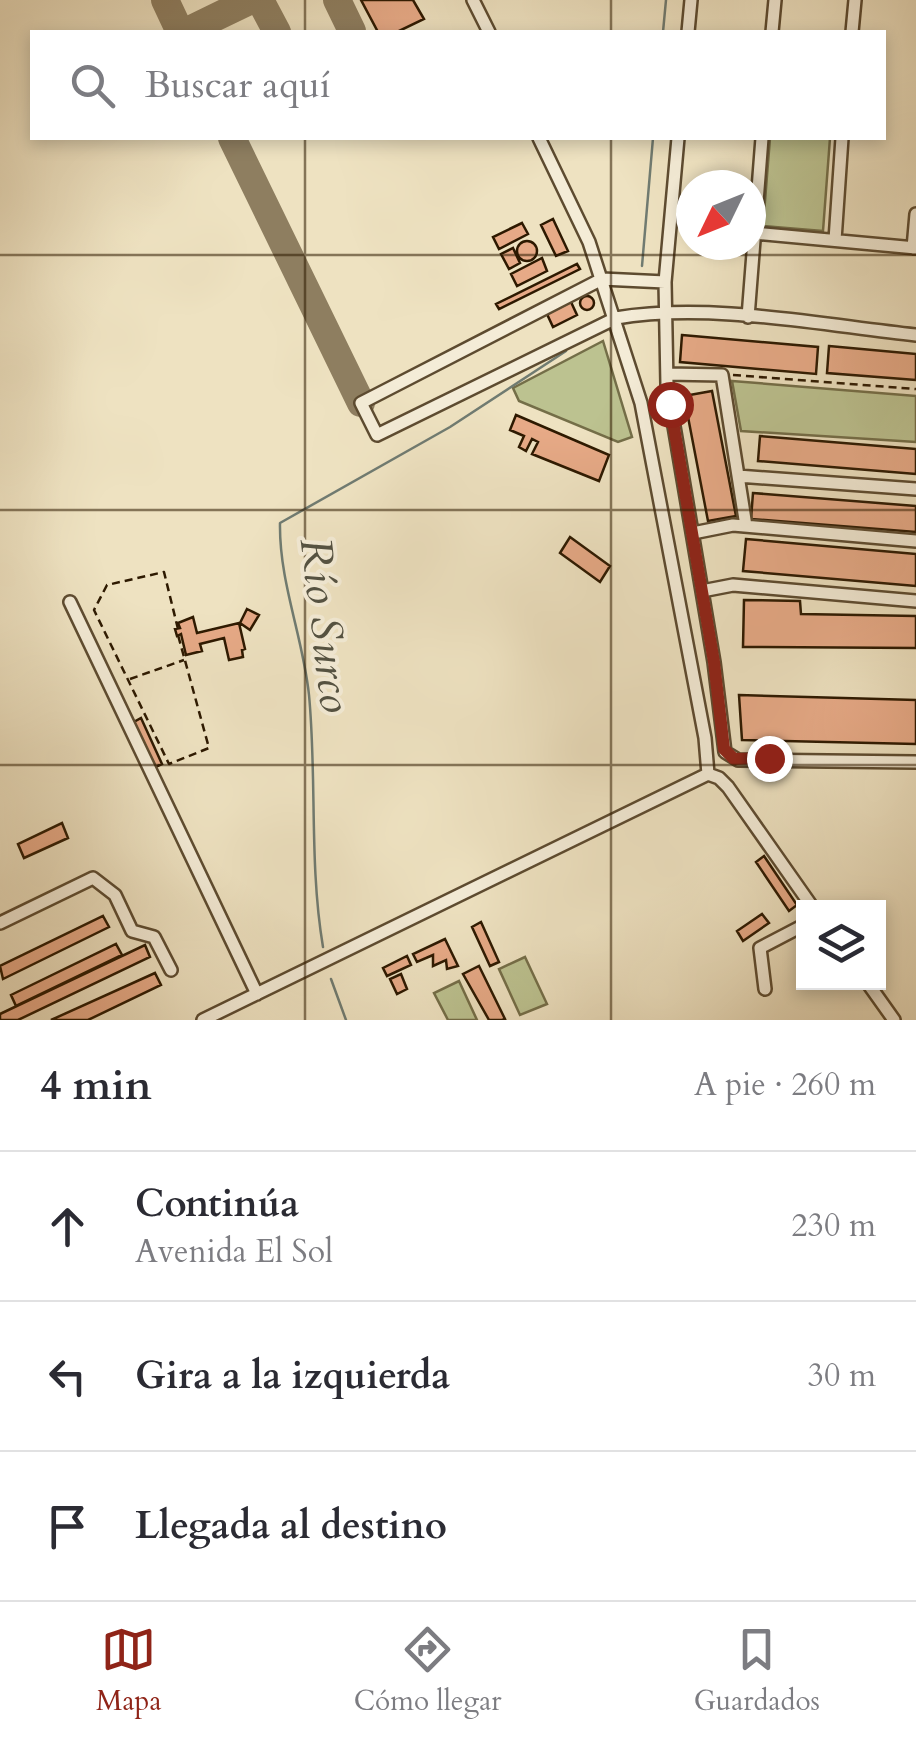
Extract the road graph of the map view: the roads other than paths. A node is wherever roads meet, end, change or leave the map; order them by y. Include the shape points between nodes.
1 (473, 0) edge
2 (691, 0) edge
3 (775, 0) edge
4 (854, 0) edge
5 (488, 30) edge
6 (688, 30) edge
7 (772, 30) edge
8 (852, 30) edge
9 (540, 140) edge
10 (678, 140) edge
11 (762, 140) edge
12 (842, 140) edge
13 (759, 170) edge
14 (916, 214) edge
15 (766, 234) edge
16 (835, 240) junction
17 (914, 248) edge
18 (752, 260) edge
19 (602, 279) junction
20 (666, 282) junction
21 (665, 311) junction
22 (748, 317) junction
23 (616, 318) junction
24 (916, 335) edge
25 (667, 374) junction
26 (738, 476) junction
27 (916, 488) edge
28 (746, 526) junction
29 (692, 533) junction
30 (916, 541) edge
31 (702, 591) junction
32 (70, 602) dead end
33 (916, 602) edge
34 (916, 762) edge
35 (708, 774) junction
36 (808, 900) edge
37 (0, 923) edge
38 (796, 929) edge
39 (172, 970) dead end
40 (765, 989) dead end
41 (873, 990) edge
42 (257, 994) junction
43 (203, 1020) edge
44 (894, 1020) edge

1 - 5 street
2 - 6 street
3 - 7 street
4 - 8 street
9 - 19 street
10 - 20 street
11 - 13 street
12 - 16 street
14 - 17 street
15 - 16 street
16 - 17 street
18 - 22 street
19 - 20 street
19 - 23 street
19 - 23 street via 361,403 377,435
20 - 21 street
21 - 22 street
21 - 23 street
21 - 25 street
22 - 24 street
23 - 35 street via 663,505
25 - 26 street via 722,374
25 - 29 street
26 - 27 street
26 - 28 street
28 - 29 street
28 - 30 street
29 - 31 street
31 - 33 street via 733,585
31 - 34 street via 730,758
32 - 42 street
35 - 36 street via 728,787
35 - 42 street
37 - 39 street via 94,878 115,896 132,931 154,937
38 - 40 street via 760,948
41 - 44 street
42 - 43 street

